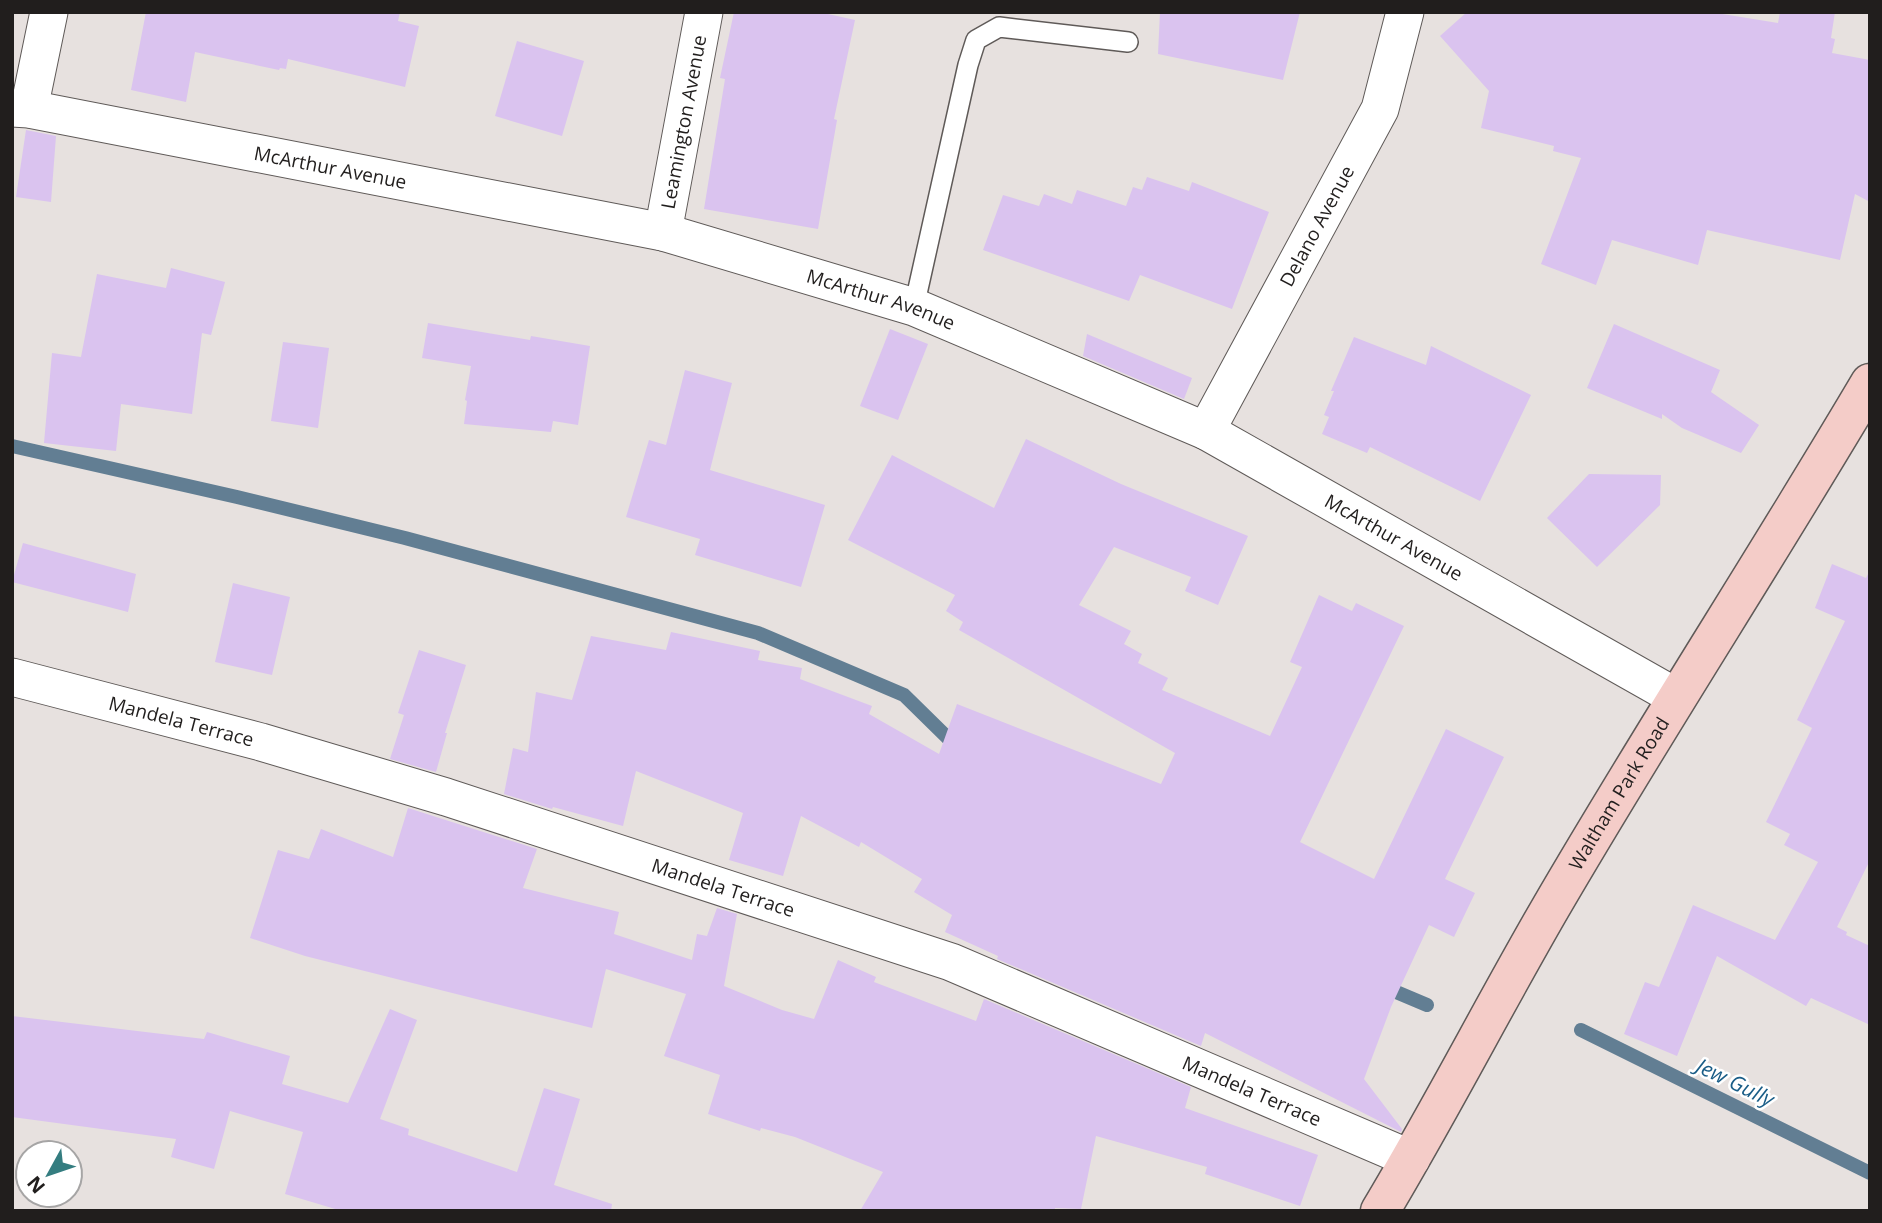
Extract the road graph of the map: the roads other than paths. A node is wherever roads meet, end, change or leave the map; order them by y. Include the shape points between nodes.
1 (49, 12) edge
2 (704, 12) edge
3 (1405, 12) edge
4 (1128, 43) dead end
5 (21, 108) edge
6 (663, 232) junction
7 (914, 307) junction
8 (1870, 383) edge
9 (1206, 431) junction
10 (12, 677) edge
11 (1676, 697) junction
12 (1411, 1159) junction
13 (1380, 1211) edge

1 - 5 street
2 - 6 street, Leamington Avenue
3 - 9 street, Delano Avenue via 1380,109
4 - 7 lane via 999,27 976,40
5 - 6 street, McArthur Avenue
6 - 7 street, McArthur Avenue
7 - 9 street, McArthur Avenue
8 - 11 main road, Waltham Park Road
9 - 11 street, McArthur Avenue
10 - 12 street, Mandela Terrace via 261,742 446,797 951,962
11 - 12 main road, Waltham Park Road via 1551,907
12 - 13 main road, Waltham Park Road

